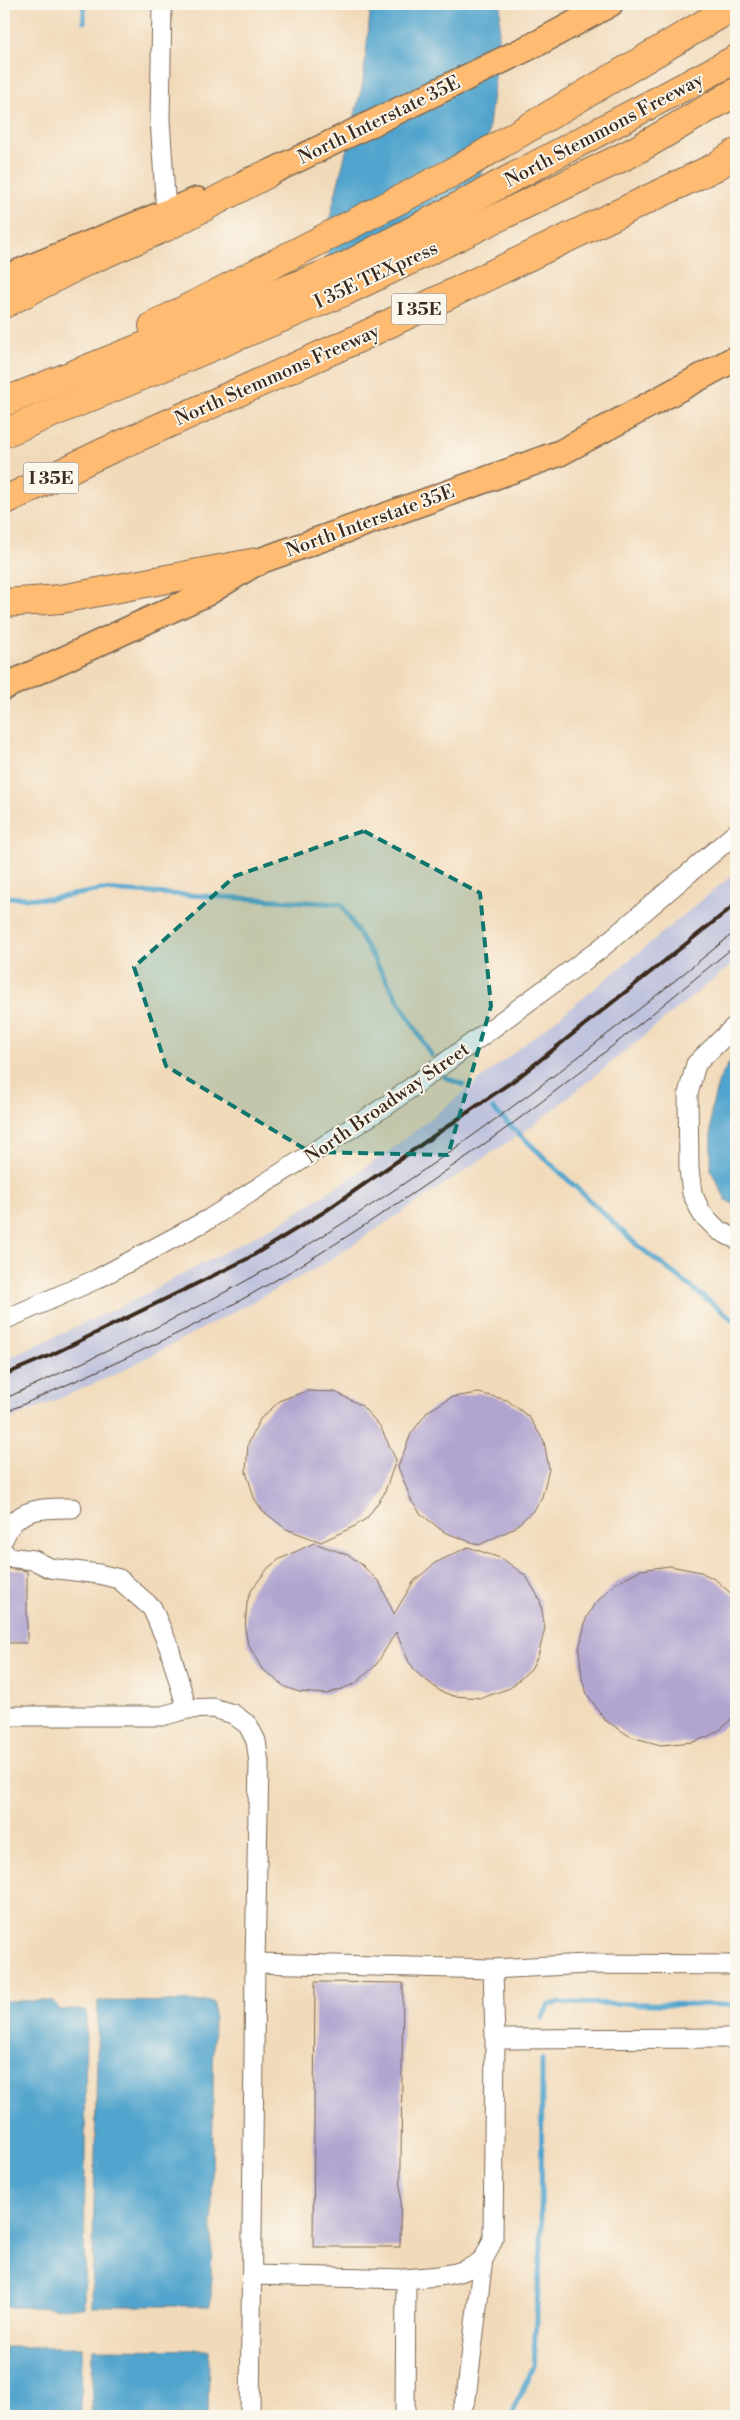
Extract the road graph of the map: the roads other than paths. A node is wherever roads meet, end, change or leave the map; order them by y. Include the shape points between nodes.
1 (162, 4) edge
2 (610, 4) edge
3 (736, 5) edge
4 (736, 60) edge
5 (736, 92) edge
6 (736, 153) edge
7 (265, 175) junction
8 (166, 212) junction
9 (4, 278) edge
10 (4, 304) edge
11 (736, 358) edge
12 (40, 388) junction
13 (4, 402) edge
14 (4, 433) edge
15 (4, 501) edge
16 (257, 562) junction
17 (4, 603) edge
18 (4, 687) edge
19 (736, 833) edge
20 (736, 1025) edge
21 (736, 1239) edge
22 (4, 1320) edge
23 (72, 1508) dead end
24 (4, 1538) edge
25 (5, 1555) edge
26 (187, 1709) junction
27 (4, 1716) edge
28 (255, 1963) junction
29 (736, 1964) edge
30 (493, 1969) junction
31 (736, 2038) edge
32 (495, 2039) junction
33 (483, 2259) junction
34 (252, 2275) junction
35 (406, 2279) junction
36 (250, 2416) edge
37 (405, 2416) edge
38 (459, 2416) edge

1 - 8 street via 160,119
2 - 7 main road, North Interstate 35E via 540,42
3 - 12 highway via 457,170 176,314
4 - 12 highway, North Stemmons Freeway via 346,266
5 - 14 highway, I 35E TEXpress via 633,152 344,292
6 - 15 highway, North Stemmons Freeway / I 35E via 715,167 357,339 98,455
7 - 8 main road, North Interstate 35E
7 - 10 highway via 166,227 83,263
8 - 9 main road, North Interstate 35E
11 - 16 main road, North Interstate 35E via 560,453
12 - 13 highway, North Stemmons Freeway
16 - 17 highway via 61,598
16 - 18 main road, North Interstate 35E via 207,593
19 - 22 street, North Broadway Street via 600,949 378,1111 209,1219 97,1278
20 - 21 street via 696,1064 688,1094 692,1193 702,1214 718,1230
23 - 24 street via 37,1508 19,1516
25 - 26 street via 34,1560 50,1568 119,1579 152,1608 169,1647
26 - 27 street via 162,1716
26 - 28 street via 213,1708 233,1714 248,1725 256,1741 259,1764
28 - 30 street
28 - 34 street
29 - 30 street via 587,1964
30 - 32 street
31 - 32 street
32 - 33 street via 493,2239
33 - 35 street via 457,2272
33 - 38 street via 466,2398
34 - 35 street
34 - 36 street
35 - 37 street

